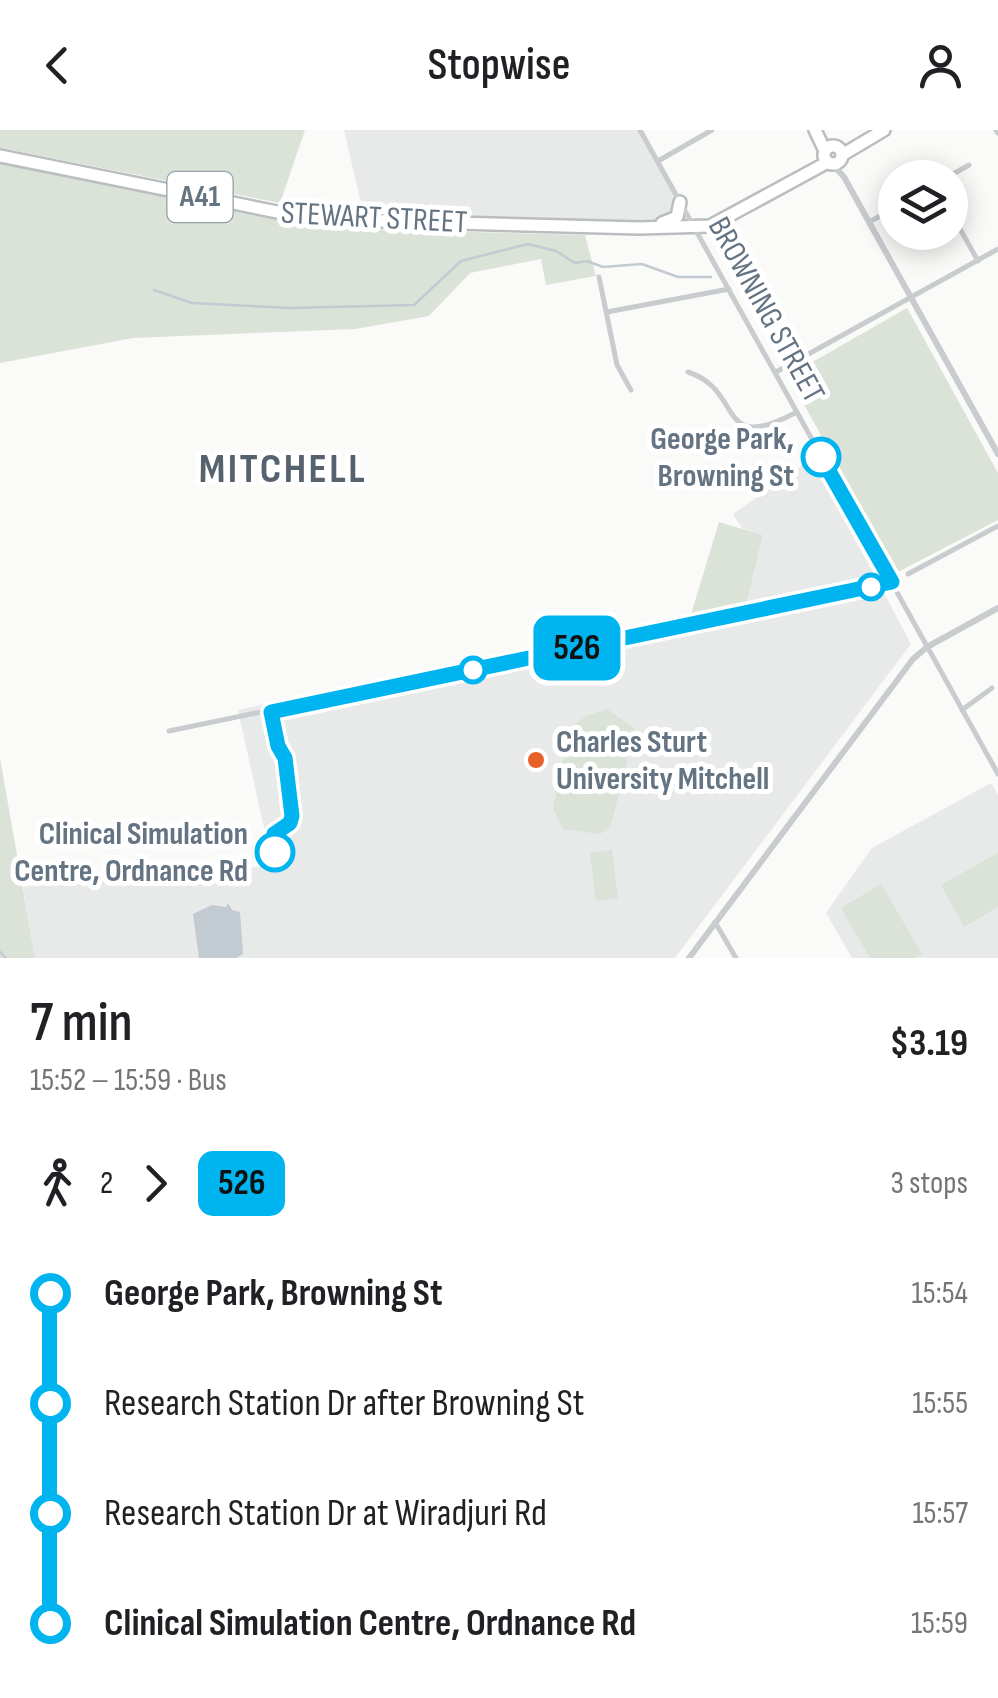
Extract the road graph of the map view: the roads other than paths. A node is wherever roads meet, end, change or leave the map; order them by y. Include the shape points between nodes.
1 (640, 130) edge
2 (712, 130) edge
3 (818, 130) edge
4 (870, 130) edge
5 (884, 130) edge
6 (833, 155) junction
7 (0, 156) edge
8 (658, 160) junction
9 (680, 202) junction
10 (878, 217) edge
11 (869, 222) junction
12 (662, 223) junction
13 (573, 225) junction
14 (693, 225) junction
15 (968, 242) edge
16 (998, 250) edge
17 (978, 260) junction
18 (600, 277) dead end
19 (729, 289) junction
20 (911, 298) junction
21 (607, 312) junction
22 (688, 372) dead end
23 (776, 372) junction
24 (631, 390) dead end
25 (797, 412) junction
26 (998, 429) edge
27 (988, 435) junction
28 (998, 454) edge
29 (998, 526) edge
30 (908, 574) dead end
31 (892, 582) junction
32 (998, 608) edge
33 (927, 647) junction
34 (992, 688) dead end
35 (962, 710) junction
36 (169, 731) dead end
37 (998, 774) edge
38 (715, 922) junction
39 (688, 958) edge
40 (736, 958) edge

1 - 8 street, BROWNING STREET
2 - 8 street
3 - 6 highway
4 - 6 highway, STEWART STREET
5 - 6 highway, STEWART STREET
6 - 11 street
6 - 14 highway, STEWART STREET / A41
7 - 13 highway, STEWART STREET / A41 via 312,220
8 - 9 street, BROWNING STREET
9 - 12 highway via 677,217
9 - 14 street, BROWNING STREET
10 - 11 street
11 - 20 street
12 - 13 highway, STEWART STREET / A41
12 - 14 highway, STEWART STREET / A41
13 - 14 highway, STEWART STREET / A41
14 - 19 street, BROWNING STREET
15 - 17 street
16 - 17 street
17 - 20 street
18 - 21 street
19 - 21 street
19 - 23 street, BROWNING STREET
20 - 23 street
20 - 27 street
21 - 24 street via 617,366
22 - 25 street via 711,382 743,426 763,428
23 - 25 street, BROWNING STREET
25 - 31 street, BROWNING STREET
26 - 27 street
27 - 28 street
29 - 30 street
31 - 33 street, BROWNING STREET
31 - 36 street
32 - 33 street
33 - 35 street, BROWNING STREET
33 - 38 street
34 - 35 street
35 - 37 street, BROWNING STREET
38 - 39 street
38 - 40 street

